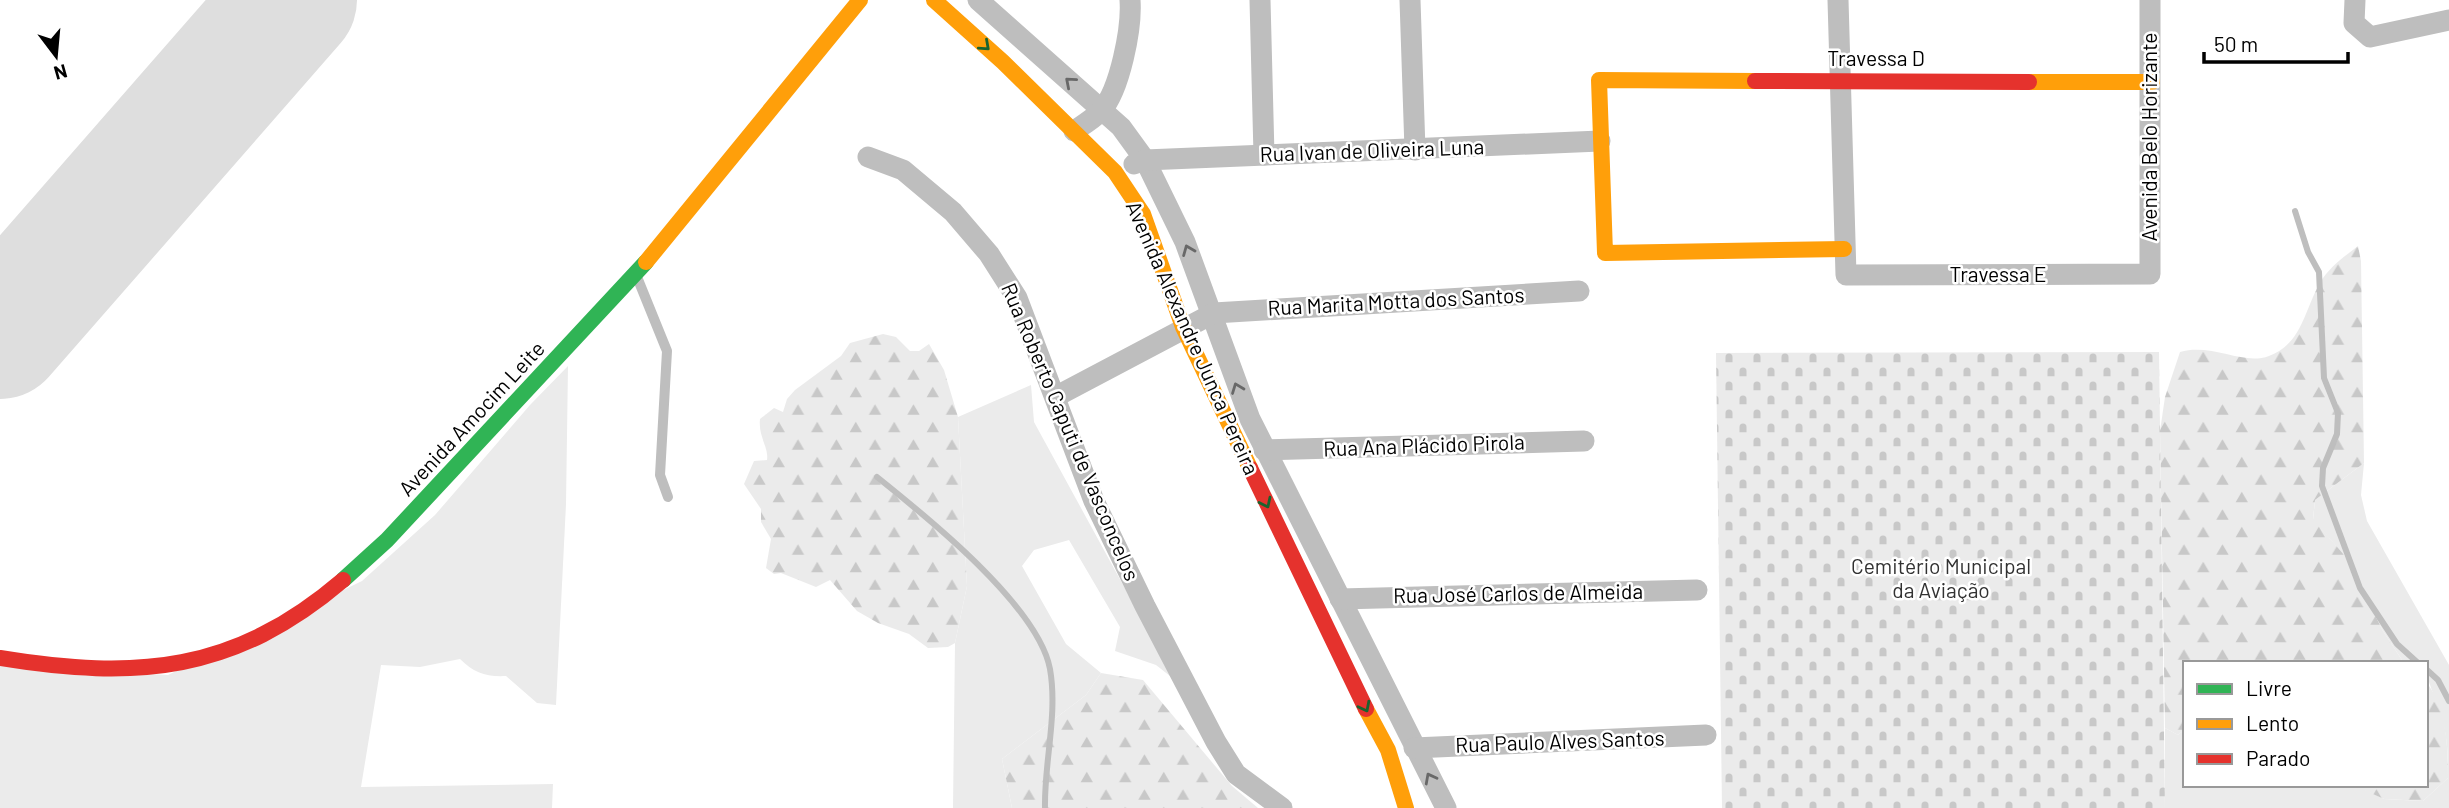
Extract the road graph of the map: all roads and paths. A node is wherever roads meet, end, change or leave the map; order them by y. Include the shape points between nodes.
1 (860, 0) edge
2 (934, 0) edge
3 (978, 0) edge
4 (1130, 0) edge
5 (1260, 0) edge
6 (1410, 0) edge
7 (1839, 0) edge
8 (2150, 0) edge
9 (2355, 0) edge
10 (2449, 20) edge
11 (1842, 80) junction
12 (2152, 82) junction
13 (1102, 110) junction
14 (1074, 131) junction
15 (1600, 141) junction
16 (1415, 150) junction
17 (1264, 155) junction
18 (868, 157) dead end
19 (1145, 160) junction
20 (1115, 172) junction
21 (1844, 249) junction
22 (636, 274) junction
23 (2150, 274) joint
24 (1579, 291) dead end
25 (1214, 313) junction
26 (1183, 327) junction
27 (1055, 397) junction
28 (1584, 441) dead end
29 (1264, 450) junction
30 (668, 497) dead end
31 (1697, 590) dead end
32 (1340, 599) junction
33 (0, 658) edge
34 (1706, 735) dead end
35 (1414, 748) junction
36 (1403, 807) edge
37 (1282, 808) edge
38 (1446, 808) edge

1 - 22 street, Avenida Amocim Leite
2 -> 14 street, Avenida Alexandre Junca Pereira
13 -> 3 street, Avenida Alexandre Junca Pereira
4 - 13 street via 1124,55
5 - 17 street
6 - 16 street
7 - 11 street
8 - 12 street, Avenida Belo Horizante
9 - 10 street via 2354,23 2370,37
11 - 12 street, Travessa D
11 - 15 street, Travessa D via 1599,80
11 - 21 street
12 - 23 street, Avenida Belo Horizante
13 - 14 street
13 - 19 street, Avenida Alexandre Junca Pereira
14 - 20 street, Avenida Alexandre Junca Pereira
15 - 16 street, Rua Ivan de Oliveira Luna
15 - 21 street via 1605,253
16 - 17 street, Rua Ivan de Oliveira Luna
17 - 19 street, Rua Ivan de Oliveira Luna
18 - 27 street, Rua Roberto Caputi de Vasconcelos via 903,170 953,212 989,254 1017,298
19 - 20 street, Rua Ivan de Oliveira Luna
25 -> 19 street, Avenida Alexandre Junca Pereira via 1171,209
20 - 26 street, Avenida Alexandre Junca Pereira via 1143,214
21 - 23 street, Travessa E via 1846,275
22 - 30 lane via 667,351 660,475
22 - 33 street, Avenida Amocim Leite via 356,571 287,619 229,649 158,669 35,664
24 - 25 street, Rua Marita Motta dos Santos
25 - 26 street
29 -> 25 street, Avenida Alexandre Junca Pereira via 1227,361
26 - 27 street
26 -> 36 street, Avenida Alexandre Junca Pereira via 1388,750
27 - 37 street, Rua Roberto Caputi de Vasconcelos via 1094,501 1216,742 1236,774
28 - 29 street, Rua Ana Plácido Pirola
29 - 32 street, Avenida Alexandre Junca Pereira
31 - 32 street, Rua José Carlos de Almeida
32 - 35 street, Avenida Alexandre Junca Pereira
34 - 35 street, Rua Paulo Alves Santos
38 -> 35 street, Avenida Alexandre Junca Pereira

